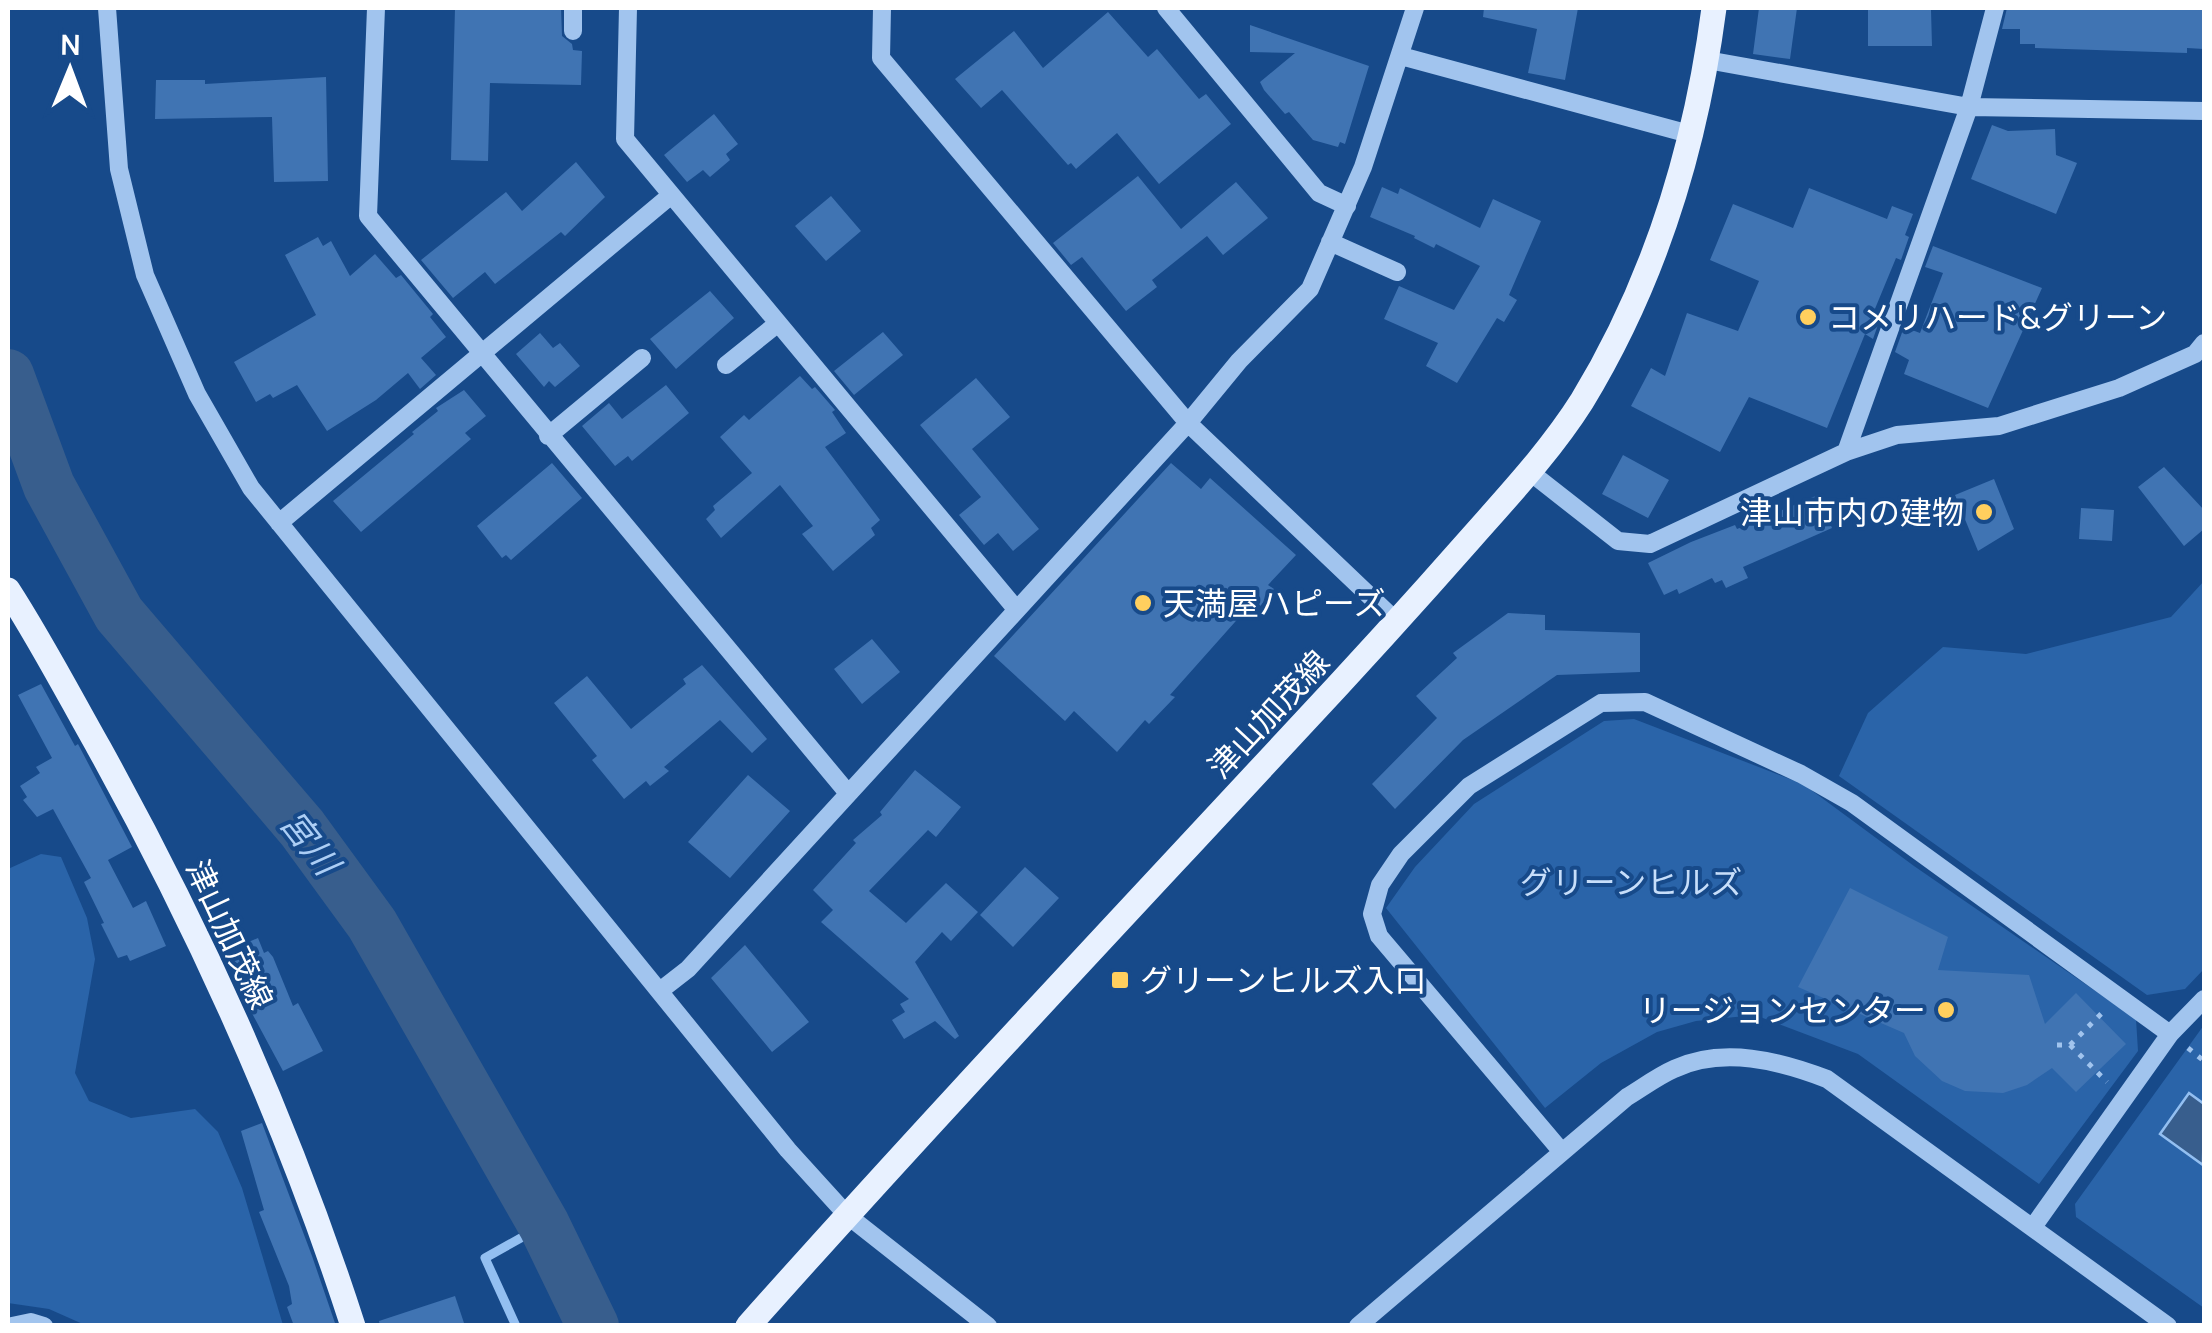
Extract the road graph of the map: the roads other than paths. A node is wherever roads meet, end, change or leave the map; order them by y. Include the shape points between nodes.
1 (107, 8) edge
2 (376, 8) edge
3 (573, 8) edge
4 (628, 8) edge
5 (882, 8) edge
6 (1166, 8) edge
7 (1415, 8) edge
8 (1714, 8) edge
9 (1995, 8) edge
10 (572, 31) dead end
11 (1401, 56) junction
12 (1707, 60) junction
13 (1968, 107) junction
14 (2204, 111) edge
15 (1693, 135) junction
16 (670, 196) junction
17 (1347, 206) junction
18 (1330, 242) junction
19 (1397, 272) dead end
20 (777, 324) junction
21 (2204, 343) edge
22 (481, 355) junction
23 (642, 358) dead end
24 (726, 365) dead end
25 (1188, 423) junction
26 (548, 436) junction
27 (1846, 452) junction
28 (1530, 472) junction
29 (279, 523) junction
30 (8, 590) edge
31 (1016, 609) junction
32 (1398, 622) junction
33 (847, 792) junction
34 (661, 990) junction
35 (2204, 998) edge
36 (2170, 1034) junction
37 (1562, 1152) junction
38 (846, 1214) junction
39 (2033, 1226) junction
40 (12, 1326) edge
41 (44, 1326) edge
42 (353, 1326) edge
43 (748, 1326) edge
44 (988, 1326) edge
45 (1358, 1326) edge
46 (2168, 1326) edge

1 - 29 street via 119,169 145,275 197,394
2 - 22 street via 368,216
3 - 10 street
4 - 16 street via 625,138
5 - 25 street via 881,58
6 - 17 street via 1319,192
7 - 11 street
8 - 12 main road, 津山加茂線
9 - 13 street
11 - 15 street
11 - 17 street
12 - 13 street
12 - 15 main road, 津山加茂線
13 - 14 street
13 - 27 street
15 - 28 main road, 津山加茂線 via 1665,226 1626,316 1581,402
16 - 20 street
16 - 22 street
17 - 18 street
18 - 19 street
18 - 25 street via 1310,289
20 - 24 street
20 - 31 street
21 - 27 street via 2195,354 2120,388 1999,426 1897,435
22 - 26 street
22 - 29 street
23 - 26 street
25 - 31 street
25 - 32 street
26 - 33 street
27 - 28 street via 1650,544 1618,541
28 - 32 main road, 津山加茂線
29 - 34 street
30 - 42 main road, 津山加茂線 via 165,870 266,1086
31 - 33 street
32 - 38 main road, 津山加茂線
33 - 34 street via 688,969
34 - 38 street
35 - 36 street
36 - 37 street via 1801,774 1645,702 1601,703 1469,786 1401,854 1380,885 1372,914 1379,936
36 - 39 street
37 - 39 street via 1626,1097 1676,1067 1752,1058 1827,1079
37 - 45 street
38 - 43 main road, 津山加茂線
38 - 44 street
39 - 46 street
40 - 41 street

